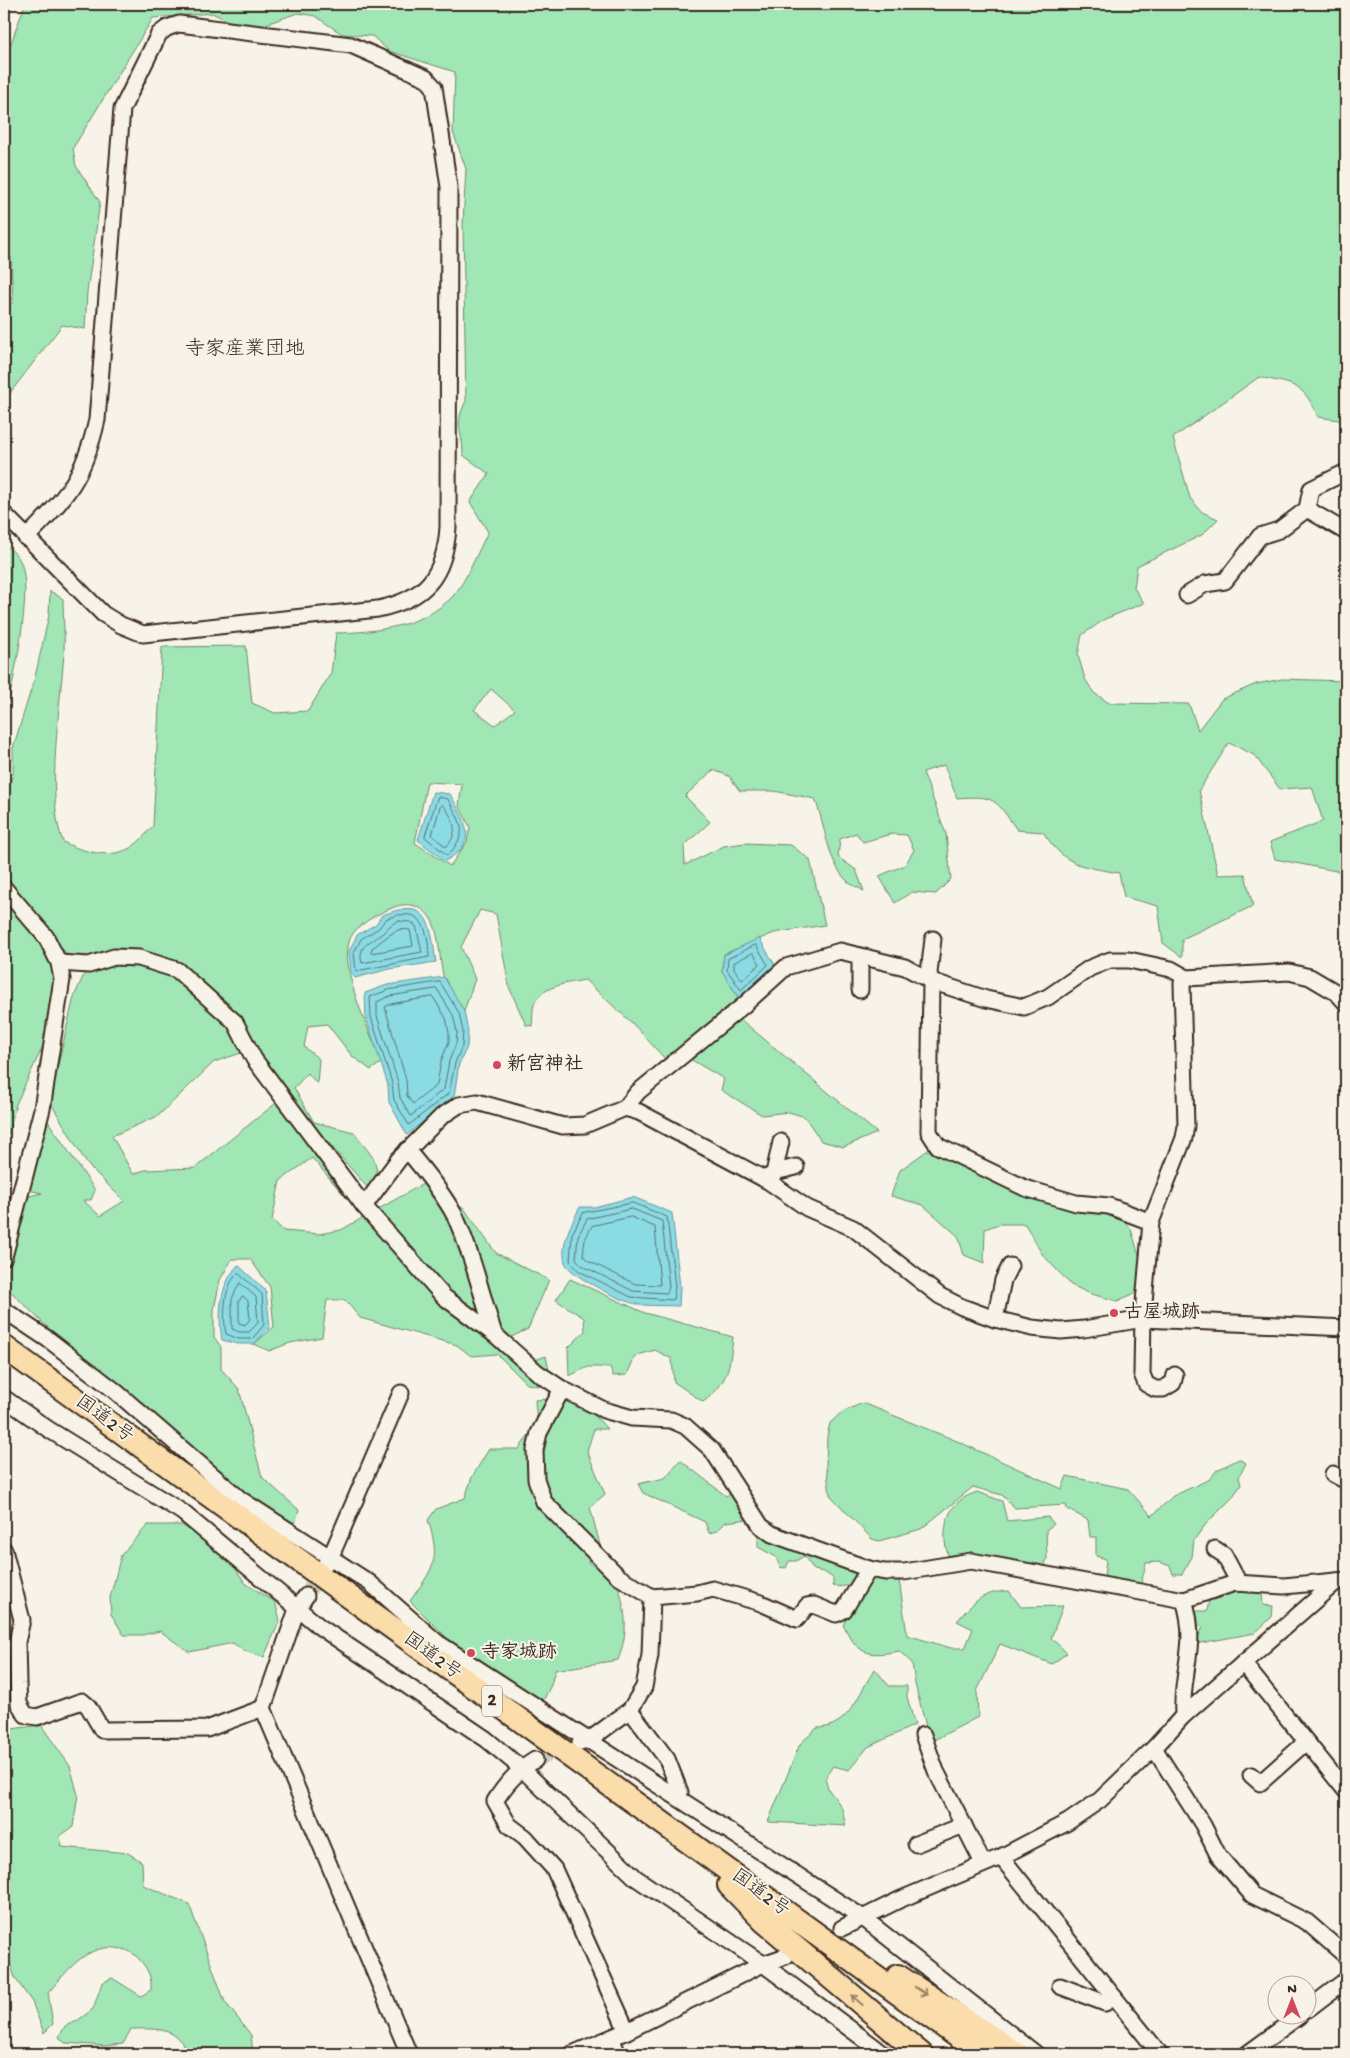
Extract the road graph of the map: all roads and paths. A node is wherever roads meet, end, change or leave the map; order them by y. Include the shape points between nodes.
1 (1346, 472) edge
2 (1307, 509) junction
3 (4, 514) edge
4 (1346, 532) edge
5 (26, 538) junction
6 (1187, 595) dead end
7 (4, 888) edge
8 (932, 939) dead end
9 (860, 956) junction
10 (59, 963) junction
11 (1187, 978) junction
12 (931, 981) junction
13 (860, 990) dead end
14 (1346, 1003) edge
15 (625, 1108) junction
16 (781, 1142) dead end
17 (407, 1150) junction
18 (796, 1167) dead end
19 (769, 1176) junction
20 (364, 1206) junction
21 (1151, 1222) junction
22 (4, 1257) edge
23 (1010, 1266) dead end
24 (4, 1310) edge
25 (995, 1319) junction
26 (1143, 1319) junction
27 (1346, 1328) edge
28 (494, 1334) junction
29 (4, 1347) edge
30 (1175, 1375) dead end
31 (562, 1389) junction
32 (401, 1393) dead end
33 (4, 1398) edge
34 (1215, 1549) dead end
35 (4, 1550) edge
36 (331, 1556) junction
37 (322, 1568) tunnel mouth
38 (869, 1569) junction
39 (1342, 1579) edge
40 (1239, 1584) junction
41 (306, 1596) tunnel mouth
42 (652, 1597) junction
43 (1184, 1600) junction
44 (297, 1609) junction
45 (1243, 1663) junction
46 (263, 1708) junction
47 (630, 1710) junction
48 (1183, 1716) junction
49 (923, 1735) dead end
50 (588, 1741) junction
51 (1306, 1742) junction
52 (569, 1747) tunnel mouth
53 (1154, 1748) junction
54 (535, 1760) tunnel mouth
55 (521, 1768) junction
56 (1251, 1775) dead end
57 (1346, 1792) edge
58 (678, 1797) junction
59 (964, 1825) junction
60 (688, 1842) junction
61 (916, 1844) dead end
62 (1001, 1857) junction
63 (983, 1864) junction
64 (862, 1917) junction
65 (842, 1928) dead end
66 (786, 1956) dead end
67 (1346, 1956) edge
68 (763, 1964) junction
69 (1346, 1980) edge
70 (1060, 1986) dead end
71 (1114, 1997) junction
72 (1318, 2001) edge
73 (1285, 2026) edge
74 (627, 2031) junction
75 (611, 2038) junction
76 (409, 2054) edge
77 (572, 2054) edge
78 (618, 2054) edge
79 (884, 2054) edge
80 (921, 2054) edge
81 (982, 2054) edge
82 (1017, 2054) edge
83 (1036, 2054) edge
84 (1160, 2054) edge
85 (1246, 2054) edge

1 - 2 street via 1311,489
2 - 4 street
2 - 6 street via 1278,530 1260,536 1225,581 1205,584
3 - 5 street
5 - 5 street via 103,614 143,634 378,609 416,596 430,583 440,567 448,526 449,187 434,87 426,78 351,45 179,24 159,34 122,109 97,420 90,449 81,472 60,504
7 - 10 street via 46,937
8 - 12 street
9 - 12 street via 905,967
9 - 13 street
9 - 15 street via 840,951 786,967 638,1092
10 - 20 street via 89,965 114,957 139,958 177,970 235,1022 254,1059
10 - 22 street via 62,979 60,1004 42,1109
11 - 12 street via 1171,968 1110,960 1090,968 1048,997 1024,1007 986,999
11 - 14 street via 1289,972 1310,977 1337,993
11 - 21 street via 1182,983 1186,1126
12 - 21 street via 929,1132 938,1146 1025,1188 1076,1203 1109,1206
15 - 17 street via 585,1125 564,1126 477,1102 459,1104
15 - 19 street
16 - 19 street
17 - 20 street
17 - 28 street via 454,1215 474,1266
18 - 19 street
19 - 25 street via 807,1208 853,1228 940,1296
20 - 28 street via 444,1297
21 - 26 street
23 - 25 street via 1003,1280
24 - 36 street via 114,1390 240,1498
25 - 26 street via 1061,1331
26 - 27 street
26 - 30 street via 1142,1374 1146,1384 1163,1389 1173,1383
28 - 31 street via 538,1373
29 - 60 highway, 国道2号 / 2
31 - 38 street via 604,1410 632,1418 671,1420 685,1426 712,1450 761,1526 791,1542
31 - 42 street via 539,1433 535,1450 536,1479 544,1502 619,1577
32 - 36 street
33 - 44 street via 182,1512
34 - 40 street via 1224,1555
35 - 46 street via 22,1620 17,1642 18,1684 20,1704 26,1714 37,1717 82,1701 102,1730 207,1729
36 - 37 street
36 - 50 street via 370,1583 438,1643
38 - 42 street via 844,1610 836,1614 814,1605 807,1606 797,1619 761,1603 713,1589
38 - 43 street via 904,1572 971,1561
39 - 40 street via 1284,1586
39 - 45 street
40 - 43 street
41 - 44 street
42 - 47 street via 648,1672 644,1687
43 - 48 street via 1190,1620 1190,1648 1183,1689
44 - 46 street
44 - 55 street via 486,1739
45 - 48 street
45 - 51 street
46 - 76 street
47 - 50 street
47 - 58 street via 667,1759 680,1792
48 - 53 street
49 - 59 street via 936,1771
50 - 52 street
50 - 58 street
51 - 56 street via 1260,1783
51 - 57 street
53 - 62 street via 1100,1800 1068,1822
53 - 67 street via 1204,1825 1218,1855 1252,1895 1307,1922
54 - 55 street
55 - 68 street via 636,1878
55 - 74 street via 507,1782 495,1802 509,1825 525,1837 554,1869
58 - 64 street
59 - 61 street
59 - 63 street
80 -> 60 highway via 764,1921
60 - 81 highway, 国道2号 / 2
60 -> 82 highway
62 - 63 street
62 - 71 street
63 - 64 street
64 - 65 street
64 - 83 street
66 - 68 street
68 - 74 street
68 - 79 street
69 - 72 street
70 - 71 street via 1095,2000 1105,2002
71 - 84 street
73 - 85 street
74 - 75 street
75 - 77 street
75 - 78 street

